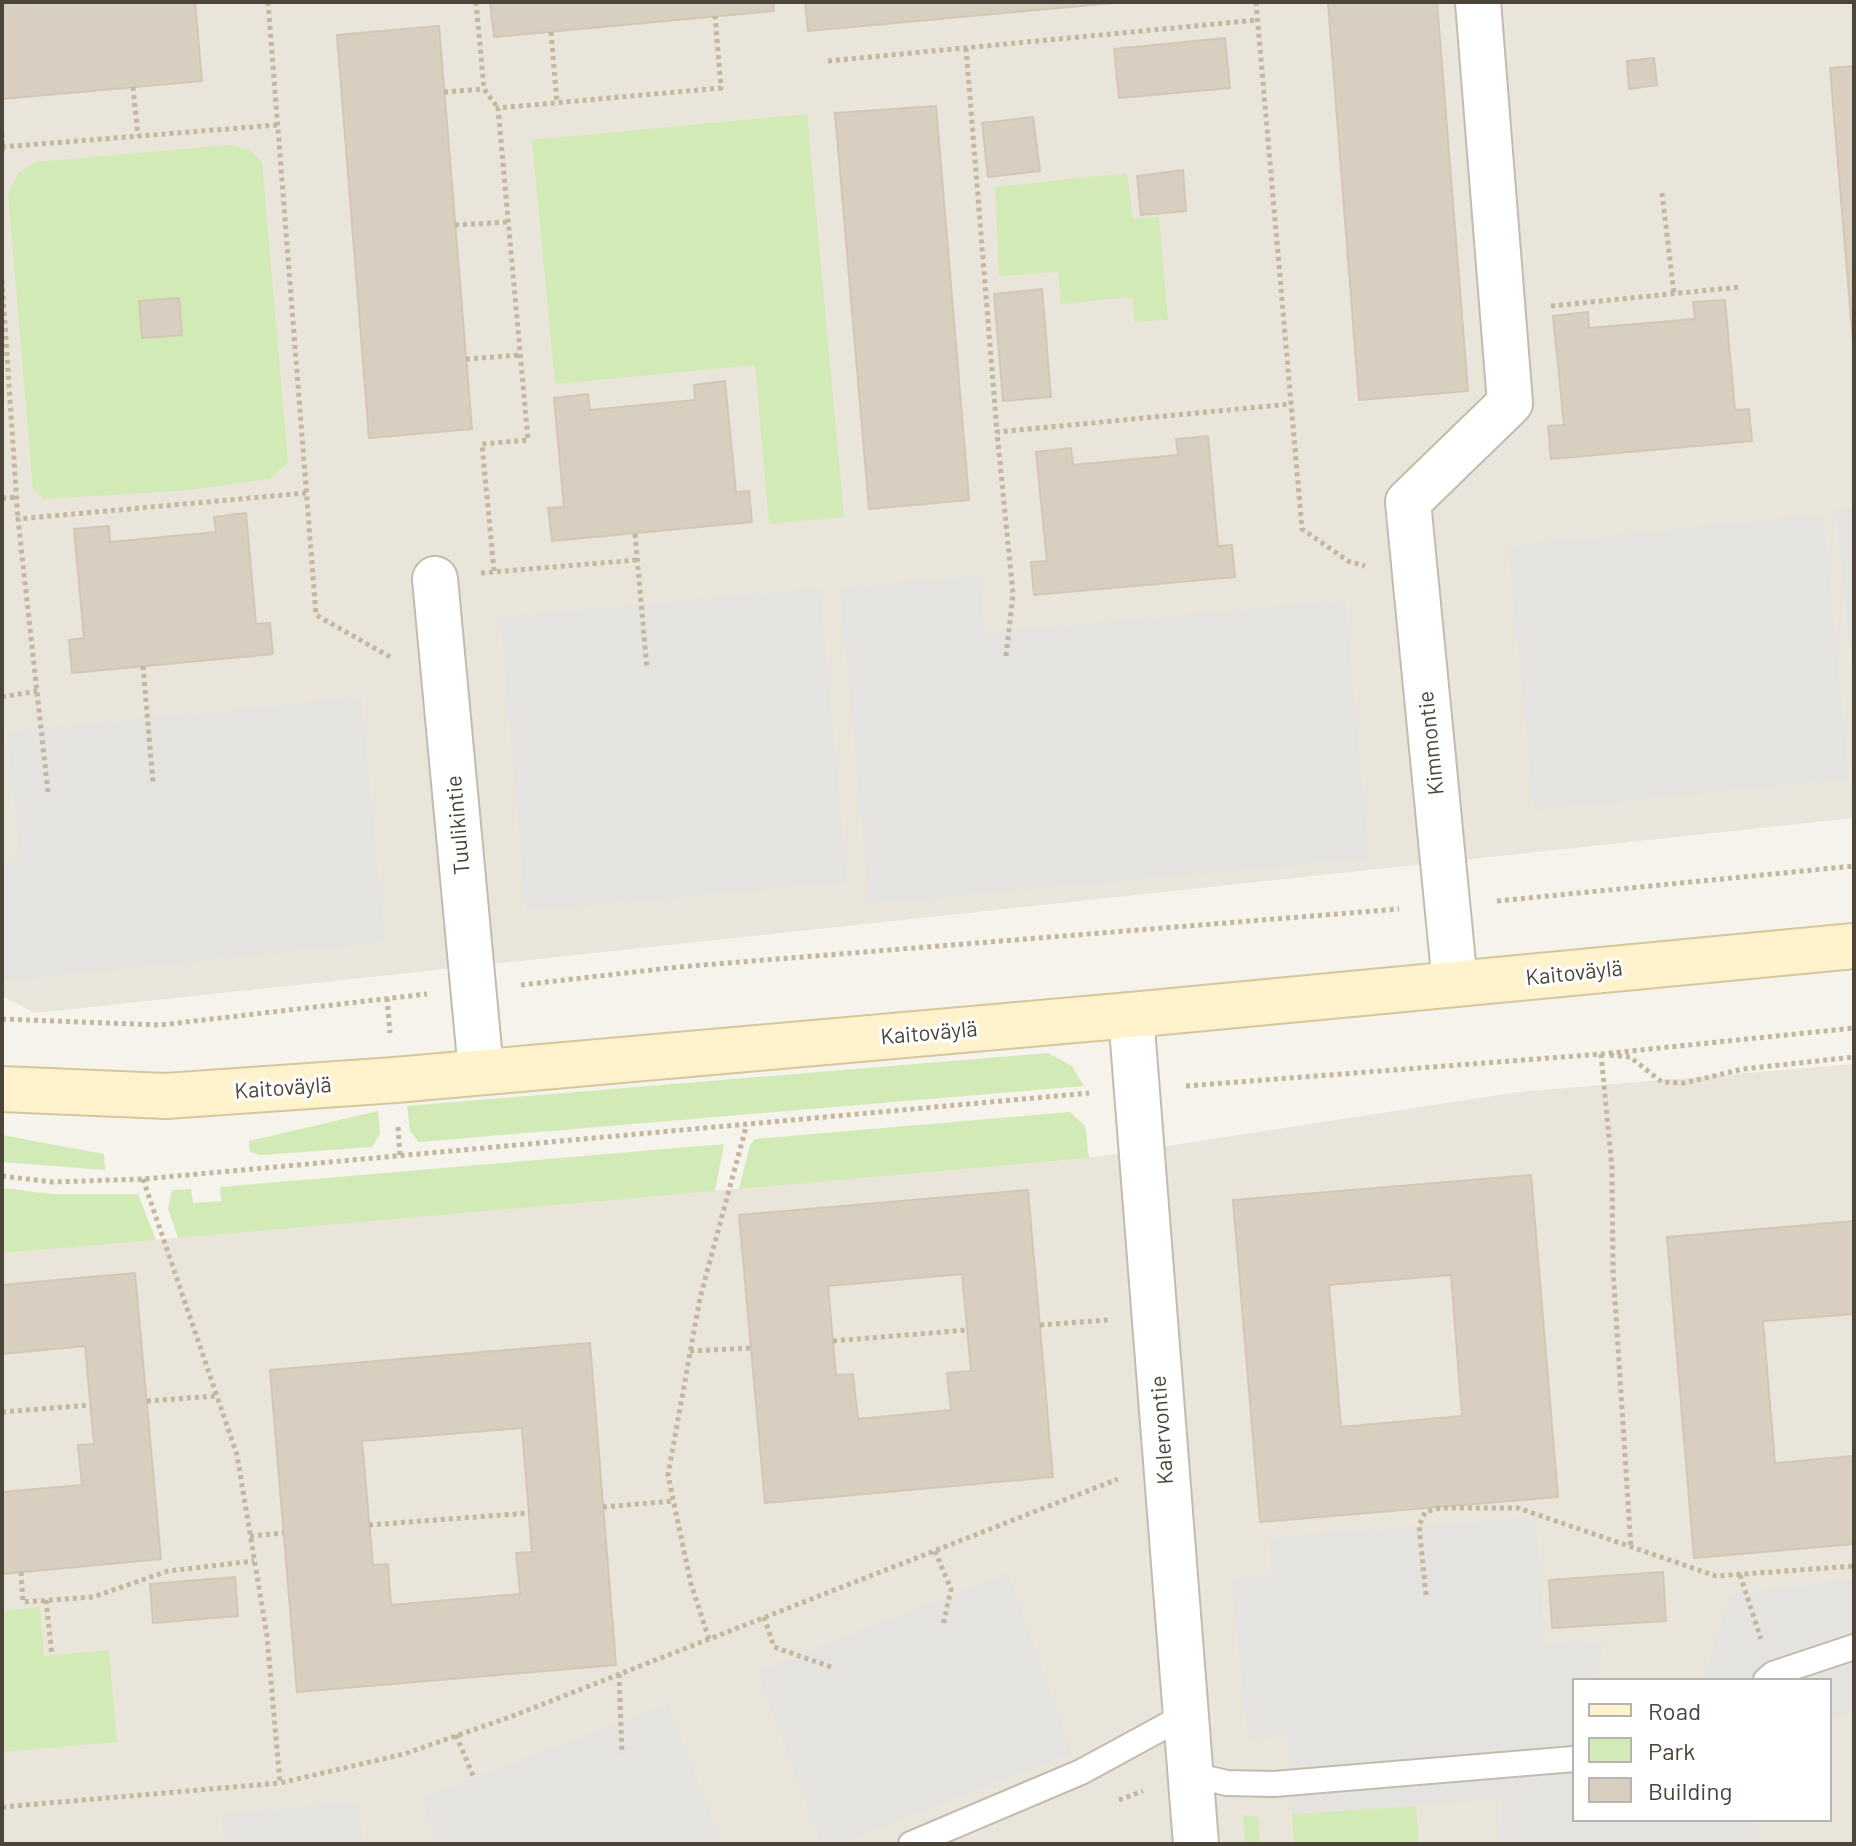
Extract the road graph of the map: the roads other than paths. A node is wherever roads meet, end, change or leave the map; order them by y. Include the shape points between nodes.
1 (1478, 2) edge
2 (455, 576) road end
3 (1854, 946) edge
4 (1455, 984) junction
5 (1131, 1015) junction
6 (481, 1071) junction
7 (2, 1089) edge
8 (1854, 1647) edge
9 (1770, 1677) edge
10 (1184, 1716) junction
11 (1572, 1759) edge
12 (1189, 1774) junction
13 (911, 1844) edge
14 (1196, 1844) edge

1 - 4 street, Kimmontie via 1510,403 1408,502
2 - 6 street, Tuulikintie
3 - 4 street, Kaitoväylä
4 - 5 street, Kaitoväylä
5 - 6 street, Kaitoväylä
5 - 10 street, Kalervontie
6 - 7 street, Kaitoväylä via 166,1096
8 - 9 lane
10 - 12 street, Kalervontie
10 - 13 lane via 1081,1772
11 - 12 lane via 1274,1784 1227,1783
12 - 14 street, Kalervontie

